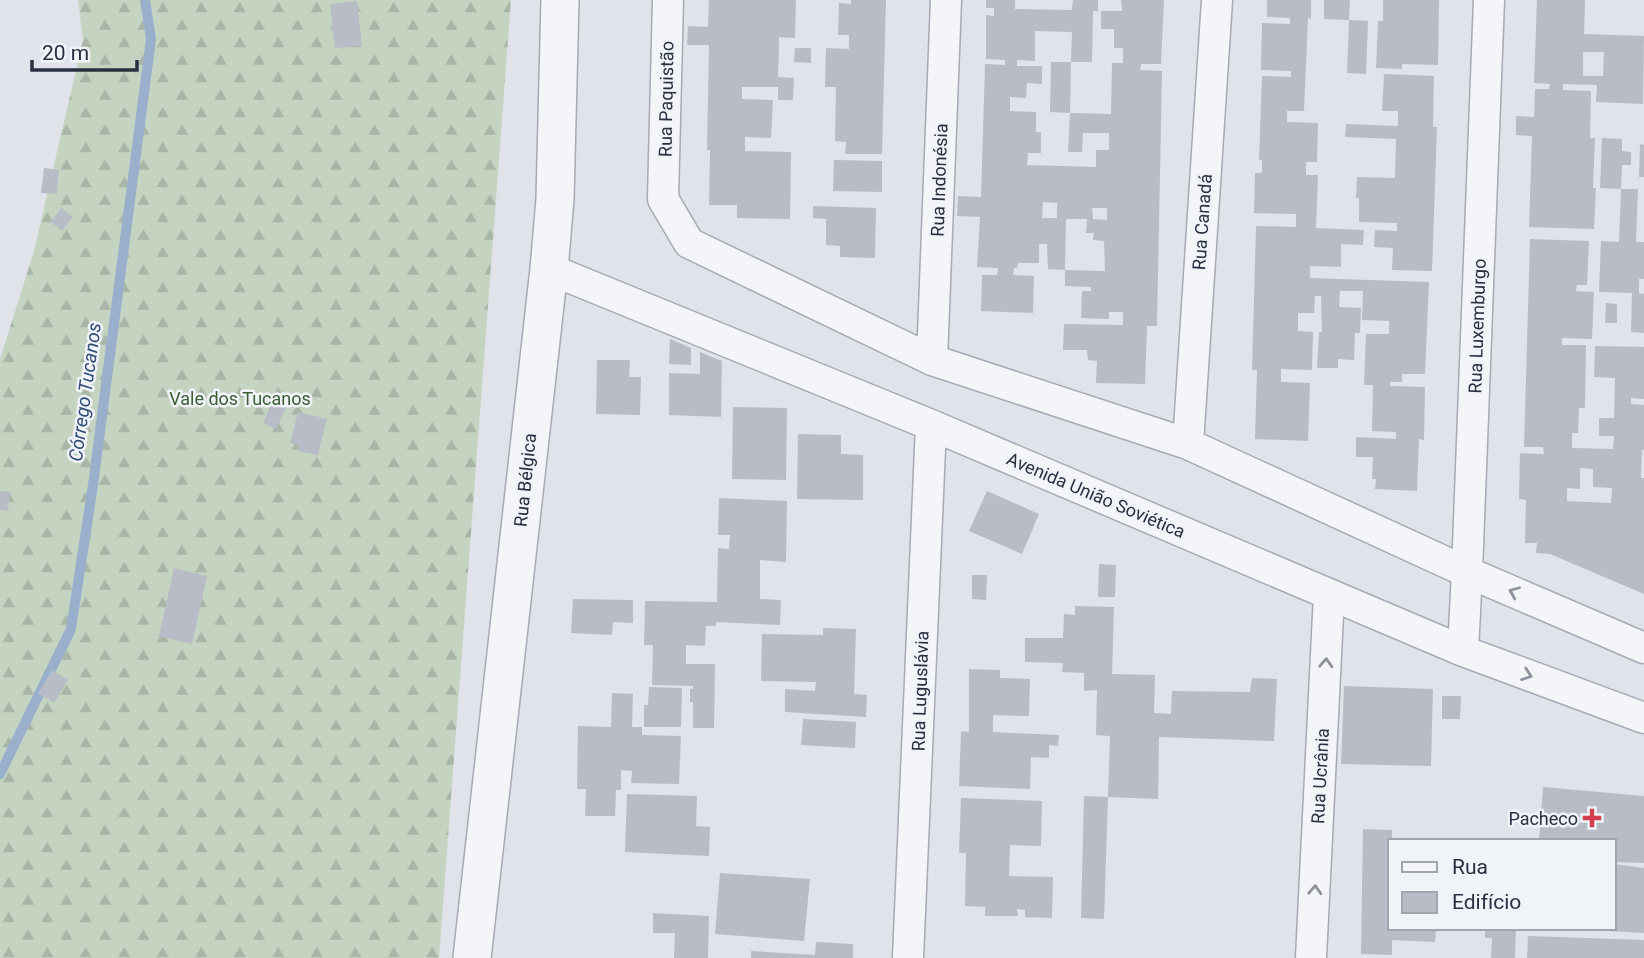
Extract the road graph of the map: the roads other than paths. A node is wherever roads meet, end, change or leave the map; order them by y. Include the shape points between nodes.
1 (560, 0) edge
2 (668, 0) edge
3 (946, 0) edge
4 (1217, 0) edge
5 (1489, 0) edge
6 (549, 269) junction
7 (932, 360) junction
8 (931, 425) junction
9 (1188, 444) junction
10 (1468, 572) junction
11 (1329, 594) junction
12 (1644, 648) edge
13 (1463, 651) junction
14 (1644, 718) edge
15 (472, 958) edge
16 (908, 958) edge
17 (1311, 958) edge

1 - 6 street, Rua Bélgica
2 - 7 street, Rua Paquistão via 663,199 689,243
3 - 7 street, Rua Indonésia
4 - 9 street, Rua Canadá
5 - 10 street, Rua Luxemburgo
6 - 8 street, Avenida União Soviética
6 - 15 street, Rua Bélgica
7 - 9 street
8 - 11 street, Avenida União Soviética
8 - 16 street, Rua Luguslávia
9 - 10 street
12 -> 10 street
10 - 13 street, Rua Luxemburgo
11 - 13 street, Avenida União Soviética
17 -> 11 street, Rua Ucrânia
13 -> 14 street, Avenida União Soviética

